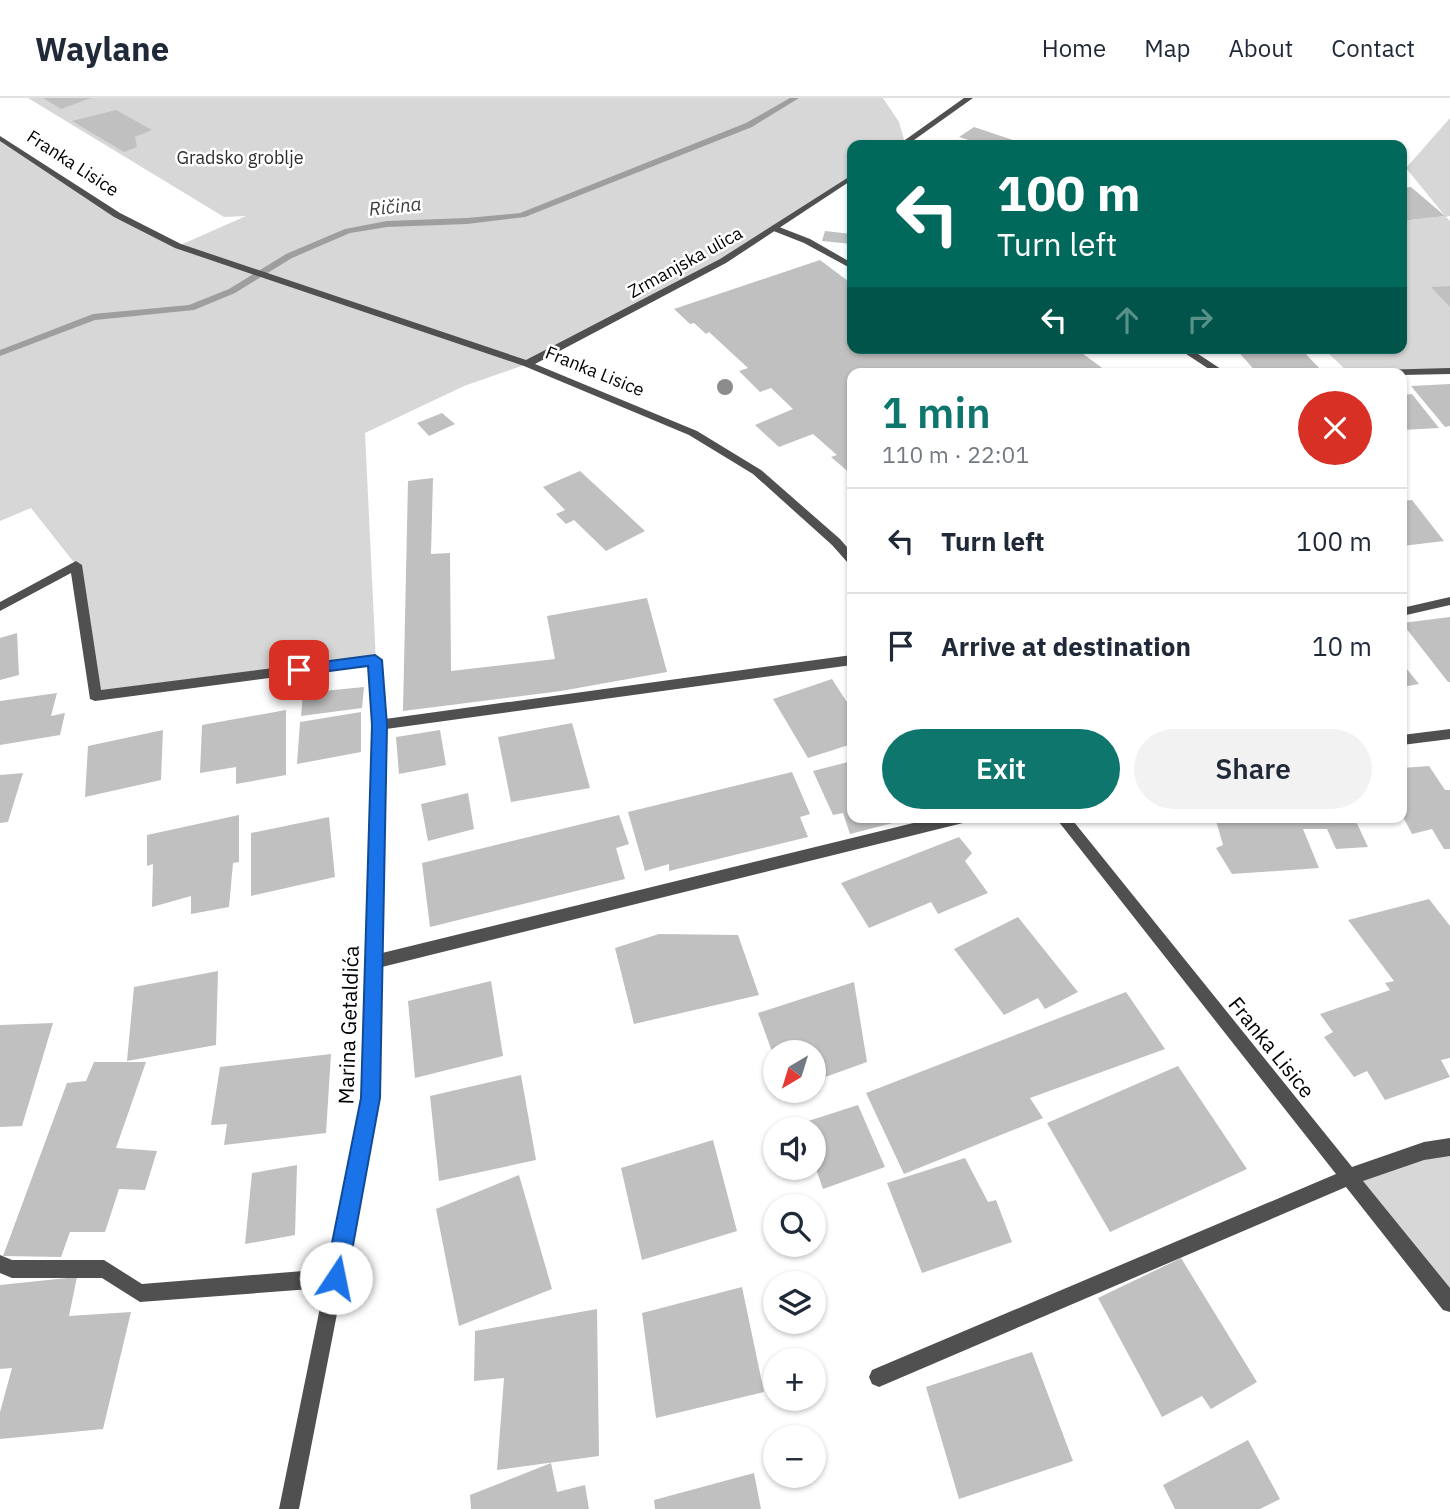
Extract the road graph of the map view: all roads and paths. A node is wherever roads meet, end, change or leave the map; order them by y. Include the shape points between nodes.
1 (969, 98) edge
2 (0, 138) edge
3 (909, 140) edge
4 (847, 180) edge
5 (774, 228) junction
6 (847, 263) edge
7 (1192, 354) edge
8 (527, 363) junction
9 (1214, 368) edge
10 (1450, 370) edge
11 (1407, 372) edge
12 (847, 554) edge
13 (1450, 601) edge
14 (0, 607) edge
15 (1407, 611) edge
16 (847, 661) edge
17 (379, 725) junction
18 (1450, 734) edge
19 (1407, 739) edge
20 (939, 823) edge
21 (1067, 823) edge
22 (374, 962) junction
23 (1450, 1147) edge
24 (1349, 1177) junction
25 (0, 1264) edge
26 (336, 1278) junction
27 (1450, 1303) edge
28 (879, 1377) dead end
29 (289, 1509) edge

1 - 3 street
2 - 8 street, Franka Lisice via 117,215 178,246
4 - 5 street, Zrmanjska ulica
5 - 6 street
5 - 8 street, Zrmanjska ulica via 723,261
7 - 9 street
8 - 12 street, Franka Lisice via 693,433 757,472
10 - 11 street
13 - 15 street
14 - 17 street, Marina Getaldića via 76,565 95,696 375,660
16 - 17 street
17 - 22 street, Marina Getaldića
18 - 19 street
20 - 22 street
21 - 24 street, Franka Lisice
22 - 26 street, Marina Getaldića via 371,1098
23 - 24 street via 1424,1151
24 - 27 street, Franka Lisice
24 - 28 street
25 - 26 street via 12,1269 104,1269 139,1293
26 - 29 street, Marina Getaldića

